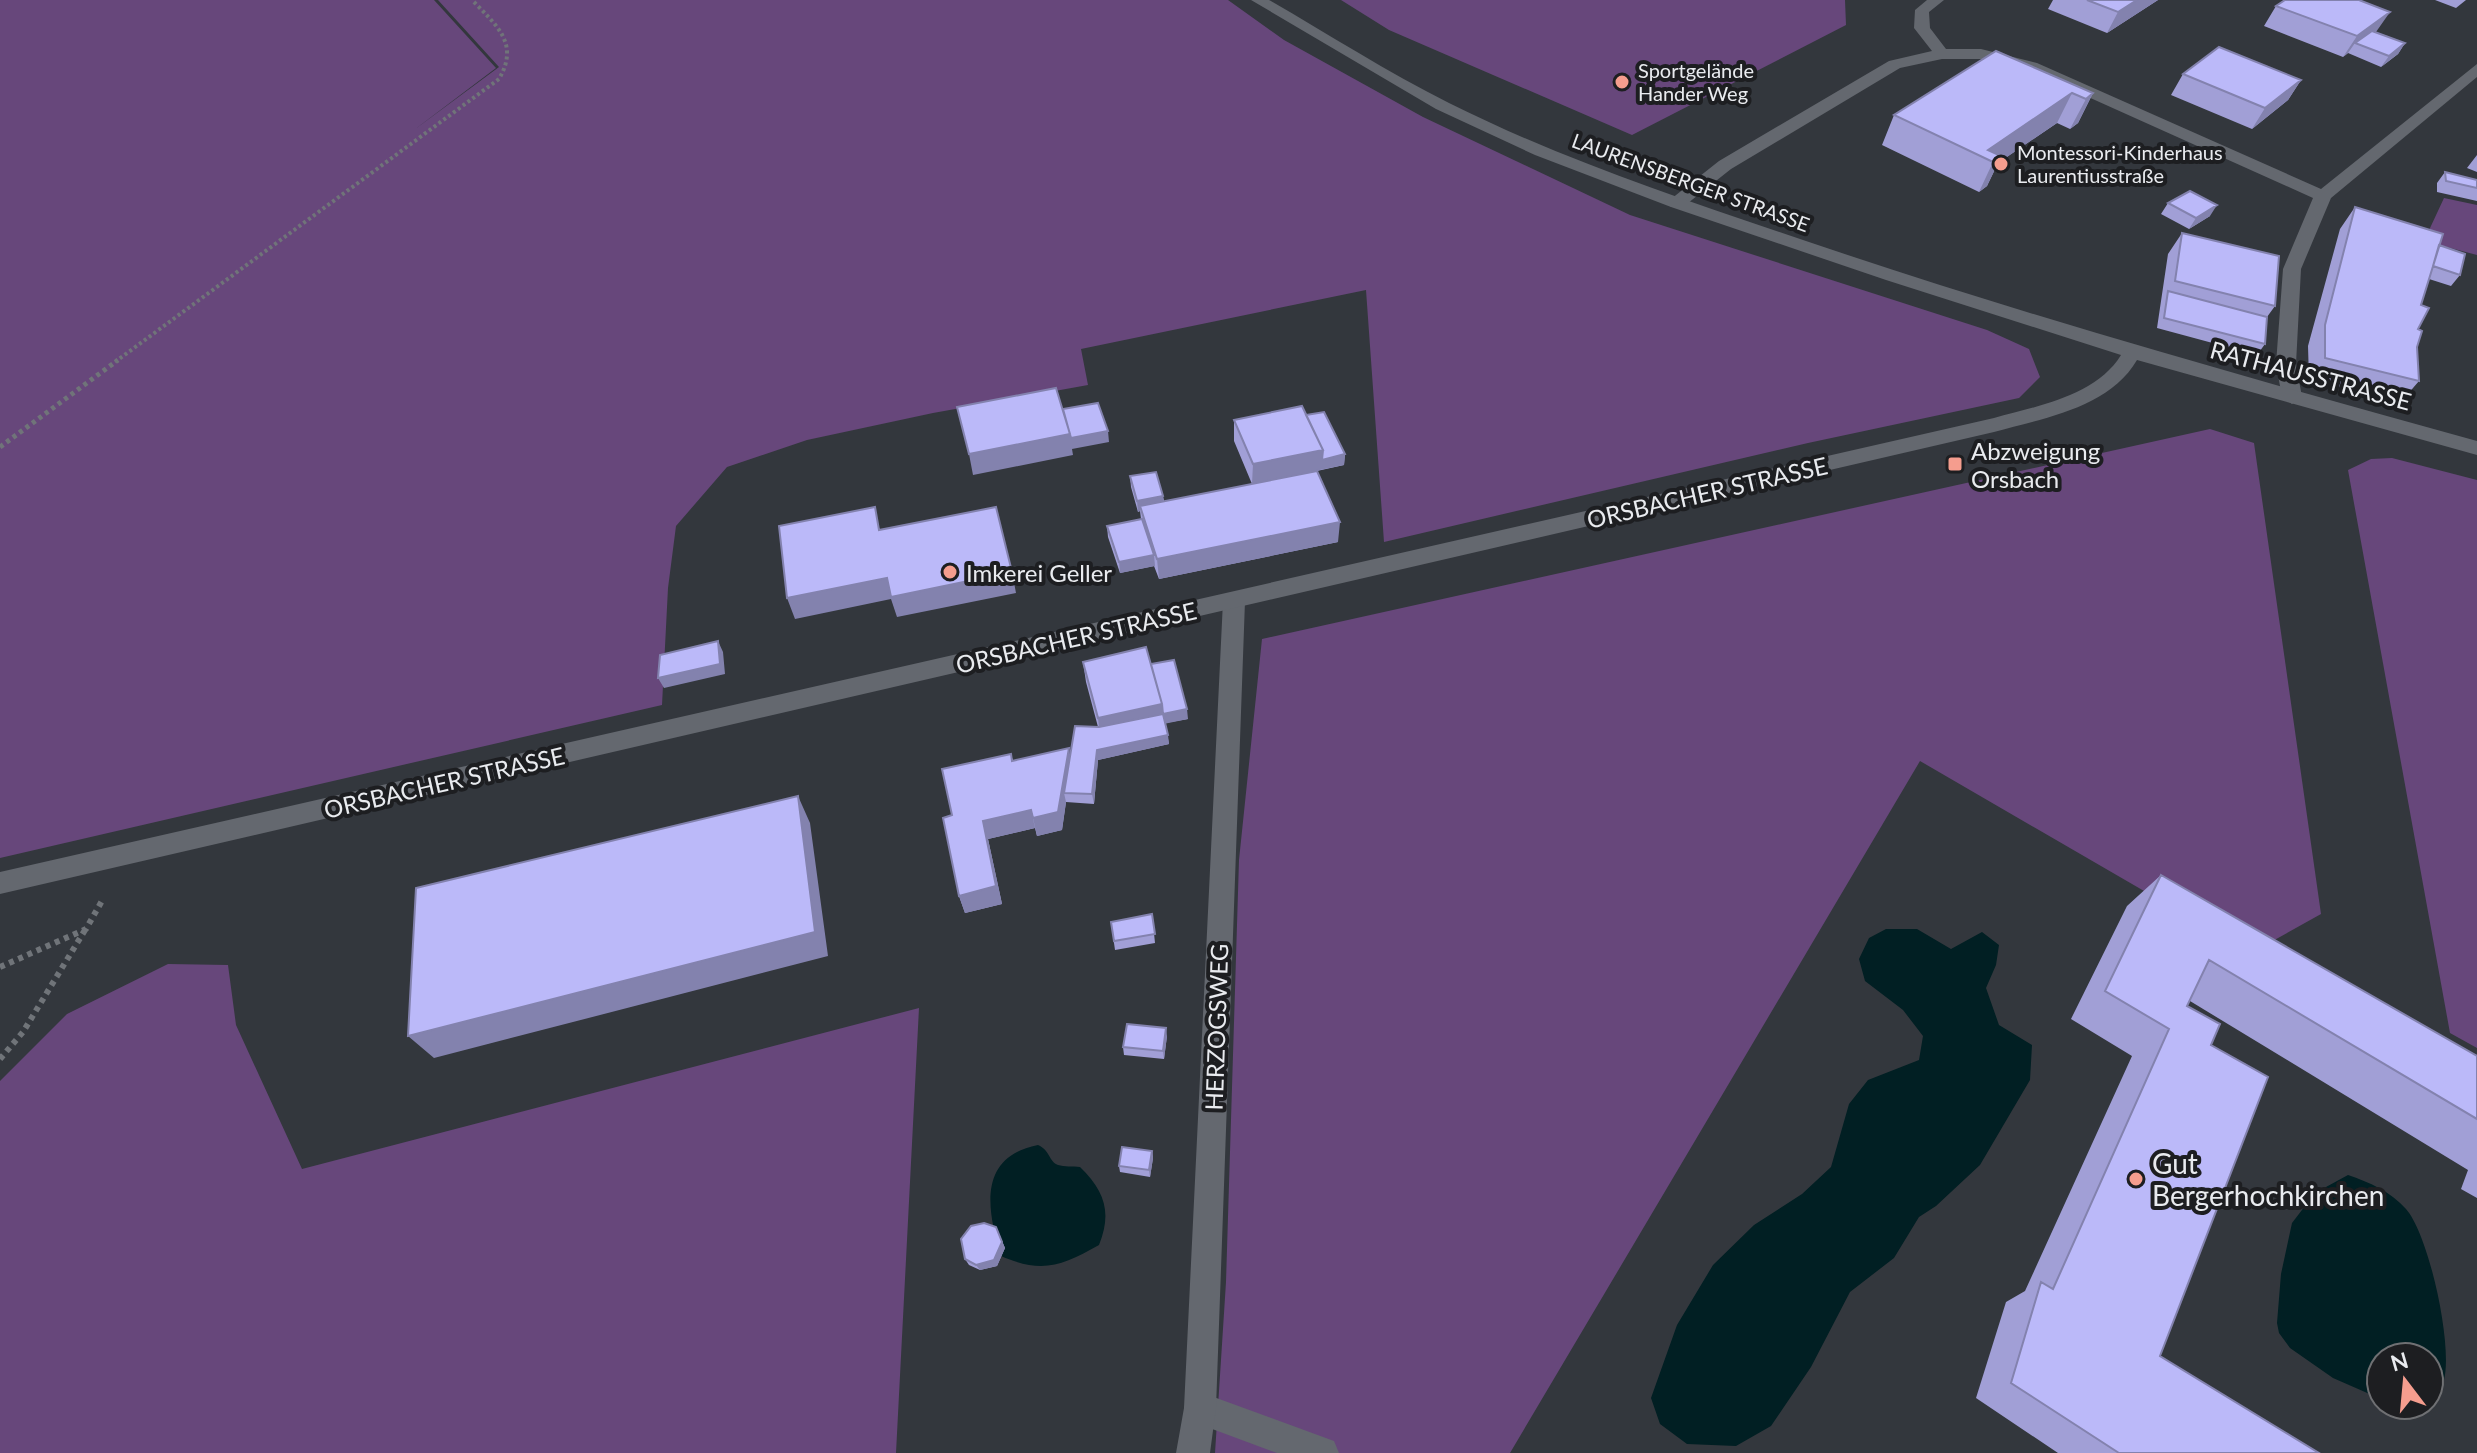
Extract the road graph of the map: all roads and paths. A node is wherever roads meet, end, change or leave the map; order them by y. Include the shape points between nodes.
1 (472, 0) edge
2 (1258, 0) edge
3 (1937, 0) edge
4 (1942, 54) junction
5 (2477, 69) edge
6 (2323, 196) junction
7 (1677, 203) junction
8 (2132, 352) junction
9 (2292, 397) junction
10 (0, 447) edge
11 (2477, 448) edge
12 (1234, 601) junction
13 (129, 853) junction
14 (0, 883) edge
15 (86, 929) junction
16 (0, 967) edge
17 (0, 1059) edge
18 (1200, 1408) junction
19 (1193, 1453) edge
20 (1322, 1453) edge

1 - 10 path via 510,46 511,60 499,79
2 - 7 street, LAURENSBERGER STRASSE via 1442,106
3 - 4 street via 1922,10 1922,28
4 - 6 street via 1981,54 2031,66
4 - 7 street via 1895,64 1725,165
5 - 6 street
6 - 9 street via 2292,269 2286,364
7 - 8 street, LAURENSBERGER STRASSE
8 - 9 street, RATHAUSSTRASSE
8 - 12 street, ORSBACHER STRASSE via 2119,374 2069,404 1994,425
9 - 11 street, RATHAUSSTRASSE
12 - 13 street, ORSBACHER STRASSE
12 - 18 street, HERZOGSWEG
13 - 14 street, ORSBACHER STRASSE
13 - 15 path
15 - 16 path
15 - 17 path via 23,1032
18 - 19 street, HERZOGSWEG
18 - 20 street

